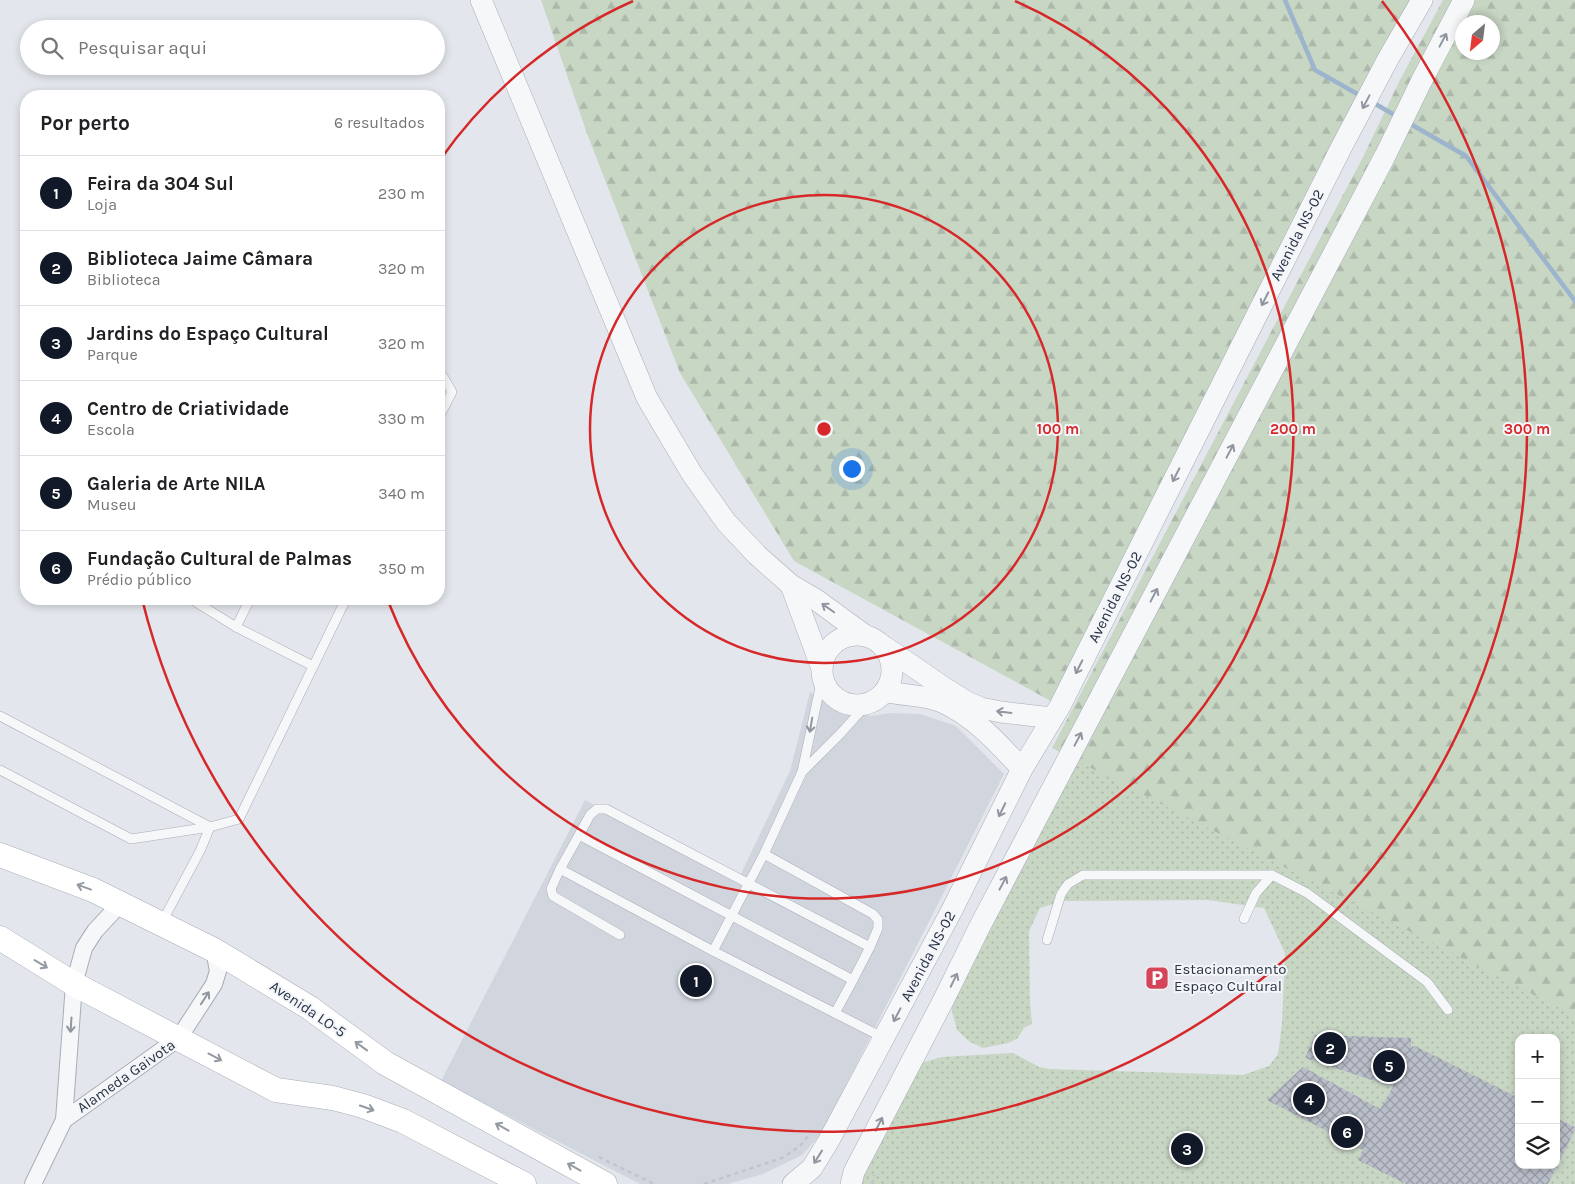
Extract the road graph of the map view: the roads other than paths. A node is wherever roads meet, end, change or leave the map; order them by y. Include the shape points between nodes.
1 (481, 0) edge
2 (1422, 0) edge
3 (1464, 0) edge
4 (445, 380) edge
5 (445, 405) edge
6 (791, 585) junction
7 (201, 605) edge
8 (247, 605) edge
9 (343, 605) edge
10 (236, 627) junction
11 (863, 634) junction
12 (884, 647) junction
13 (312, 666) junction
14 (822, 672) junction
15 (885, 691) junction
16 (866, 704) junction
17 (0, 716) edge
18 (1052, 718) junction
19 (1022, 769) junction
20 (0, 770) edge
21 (802, 772) junction
22 (210, 827) junction
23 (579, 835) junction
24 (764, 854) junction
25 (0, 855) edge
26 (560, 869) junction
27 (1272, 875) junction
28 (748, 884) junction
29 (120, 904) junction
30 (732, 915) junction
31 (1244, 919) dead end
32 (161, 924) junction
33 (620, 936) dead end
34 (0, 938) edge
35 (1047, 940) dead end
36 (870, 947) junction
37 (214, 950) junction
38 (713, 951) junction
39 (853, 980) junction
40 (74, 984) junction
41 (1448, 1010) dead end
42 (835, 1013) junction
43 (179, 1038) junction
44 (884, 1038) junction
45 (64, 1120) junction
46 (33, 1184) edge
47 (524, 1184) edge
48 (605, 1184) edge
49 (793, 1184) edge
50 (851, 1184) edge

1 - 6 street via 647,398 692,474 726,522
2 -> 18 street, Avenida NS-02 via 1342,146
50 -> 3 street via 854,1172 985,918
4 - 5 lane via 452,392
11 -> 6 street
6 - 14 street
7 - 10 lane
8 - 10 lane
9 - 13 lane
10 - 13 lane
11 - 12 street
11 - 14 street via 848,635 835,641 825,652
12 - 15 street via 892,664 892,674
18 -> 12 street via 981,708
13 - 22 lane via 239,819
14 - 16 street via 826,688 834,697 844,703
14 -> 21 lane
15 - 16 street
15 - 19 street via 934,700 958,710 977,724
16 - 21 lane
17 - 22 lane
18 - 19 street, Avenida NS-02
19 -> 44 street, Avenida NS-02
20 - 22 lane via 131,840
21 - 24 lane
22 - 32 lane
23 - 26 lane
23 - 28 lane via 590,815 597,809 606,809
23 - 30 lane
24 - 28 lane
24 - 36 lane via 874,914 878,928
29 -> 25 main road, Avenida LO-5 via 93,890
26 - 33 lane via 551,889 552,896
26 - 38 lane
27 - 31 lane via 1256,892
27 - 35 lane via 1083,875 1068,884 1060,894
27 - 41 lane via 1306,893 1427,982
28 - 30 lane
28 - 36 lane
29 - 32 main road, Avenida LO-5
29 - 40 street, Alameda Gaivota via 84,948
30 - 38 lane
30 - 39 lane
32 - 37 main road, Avenida LO-5
34 -> 40 main road
36 - 39 lane
43 -> 37 street, Alameda Gaivota via 214,984 218,971
48 -> 37 main road, Avenida LO-5 via 385,1063 310,1008
38 - 42 lane
39 - 42 lane
40 - 43 main road
40 -> 45 street, Alameda Gaivota
42 - 44 lane
43 - 45 street, Alameda Gaivota
43 -> 47 main road via 276,1090 333,1098 403,1121
44 -> 49 street, Avenida NS-02 via 812,1168
45 - 46 street, Alameda Gaivota

